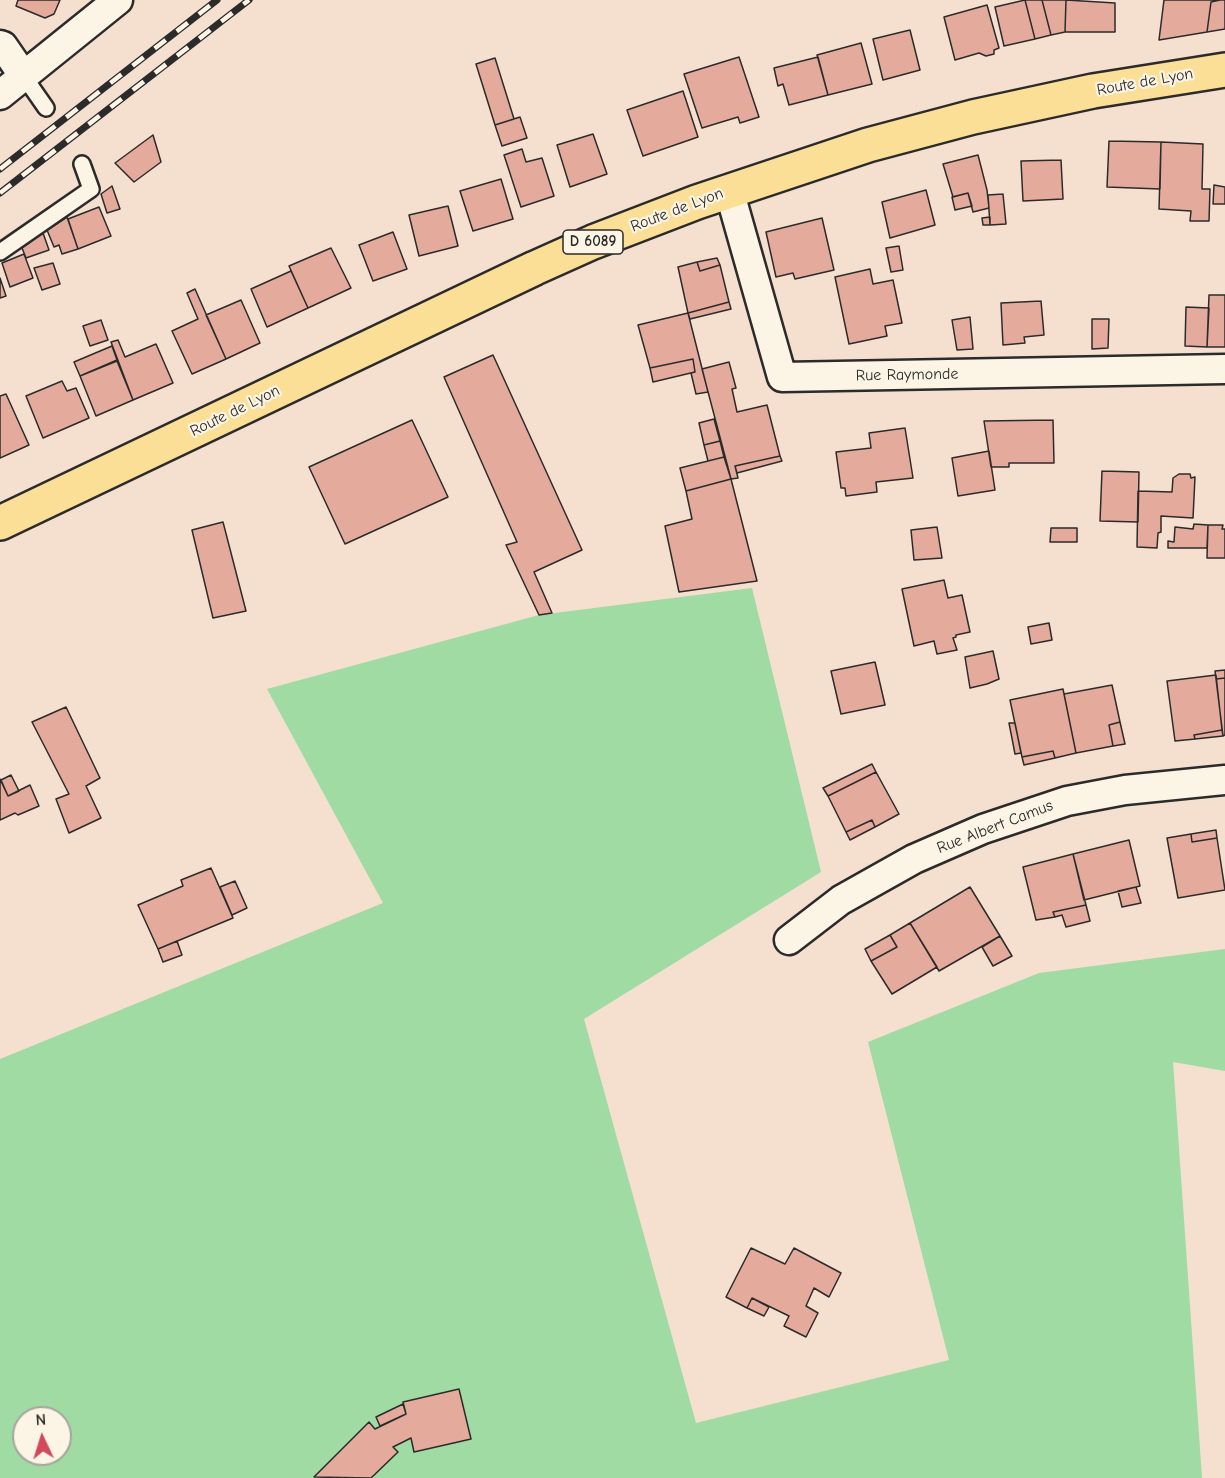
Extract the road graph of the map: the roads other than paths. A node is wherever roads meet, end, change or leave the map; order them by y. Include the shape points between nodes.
1 (118, 0) edge
2 (0, 45) edge
3 (1225, 70) edge
4 (23, 75) junction
5 (0, 95) edge
6 (46, 108) dead end
7 (82, 164) dead end
8 (729, 190) junction
9 (0, 252) edge
10 (1225, 369) edge
11 (0, 524) edge
12 (1225, 780) edge
13 (789, 940) dead end

1 - 4 street
2 - 4 street
3 - 8 main road, Route de Lyon / D 6089 via 1093,91 973,117
4 - 5 street
4 - 6 lane
7 - 9 lane via 91,189
8 - 10 street, Rue Raymonde via 782,377
8 - 11 main road, Route de Lyon / D 6089 via 535,268
12 - 13 street, Rue Albert Camus via 1125,790 1066,801 983,829 914,859 850,895

